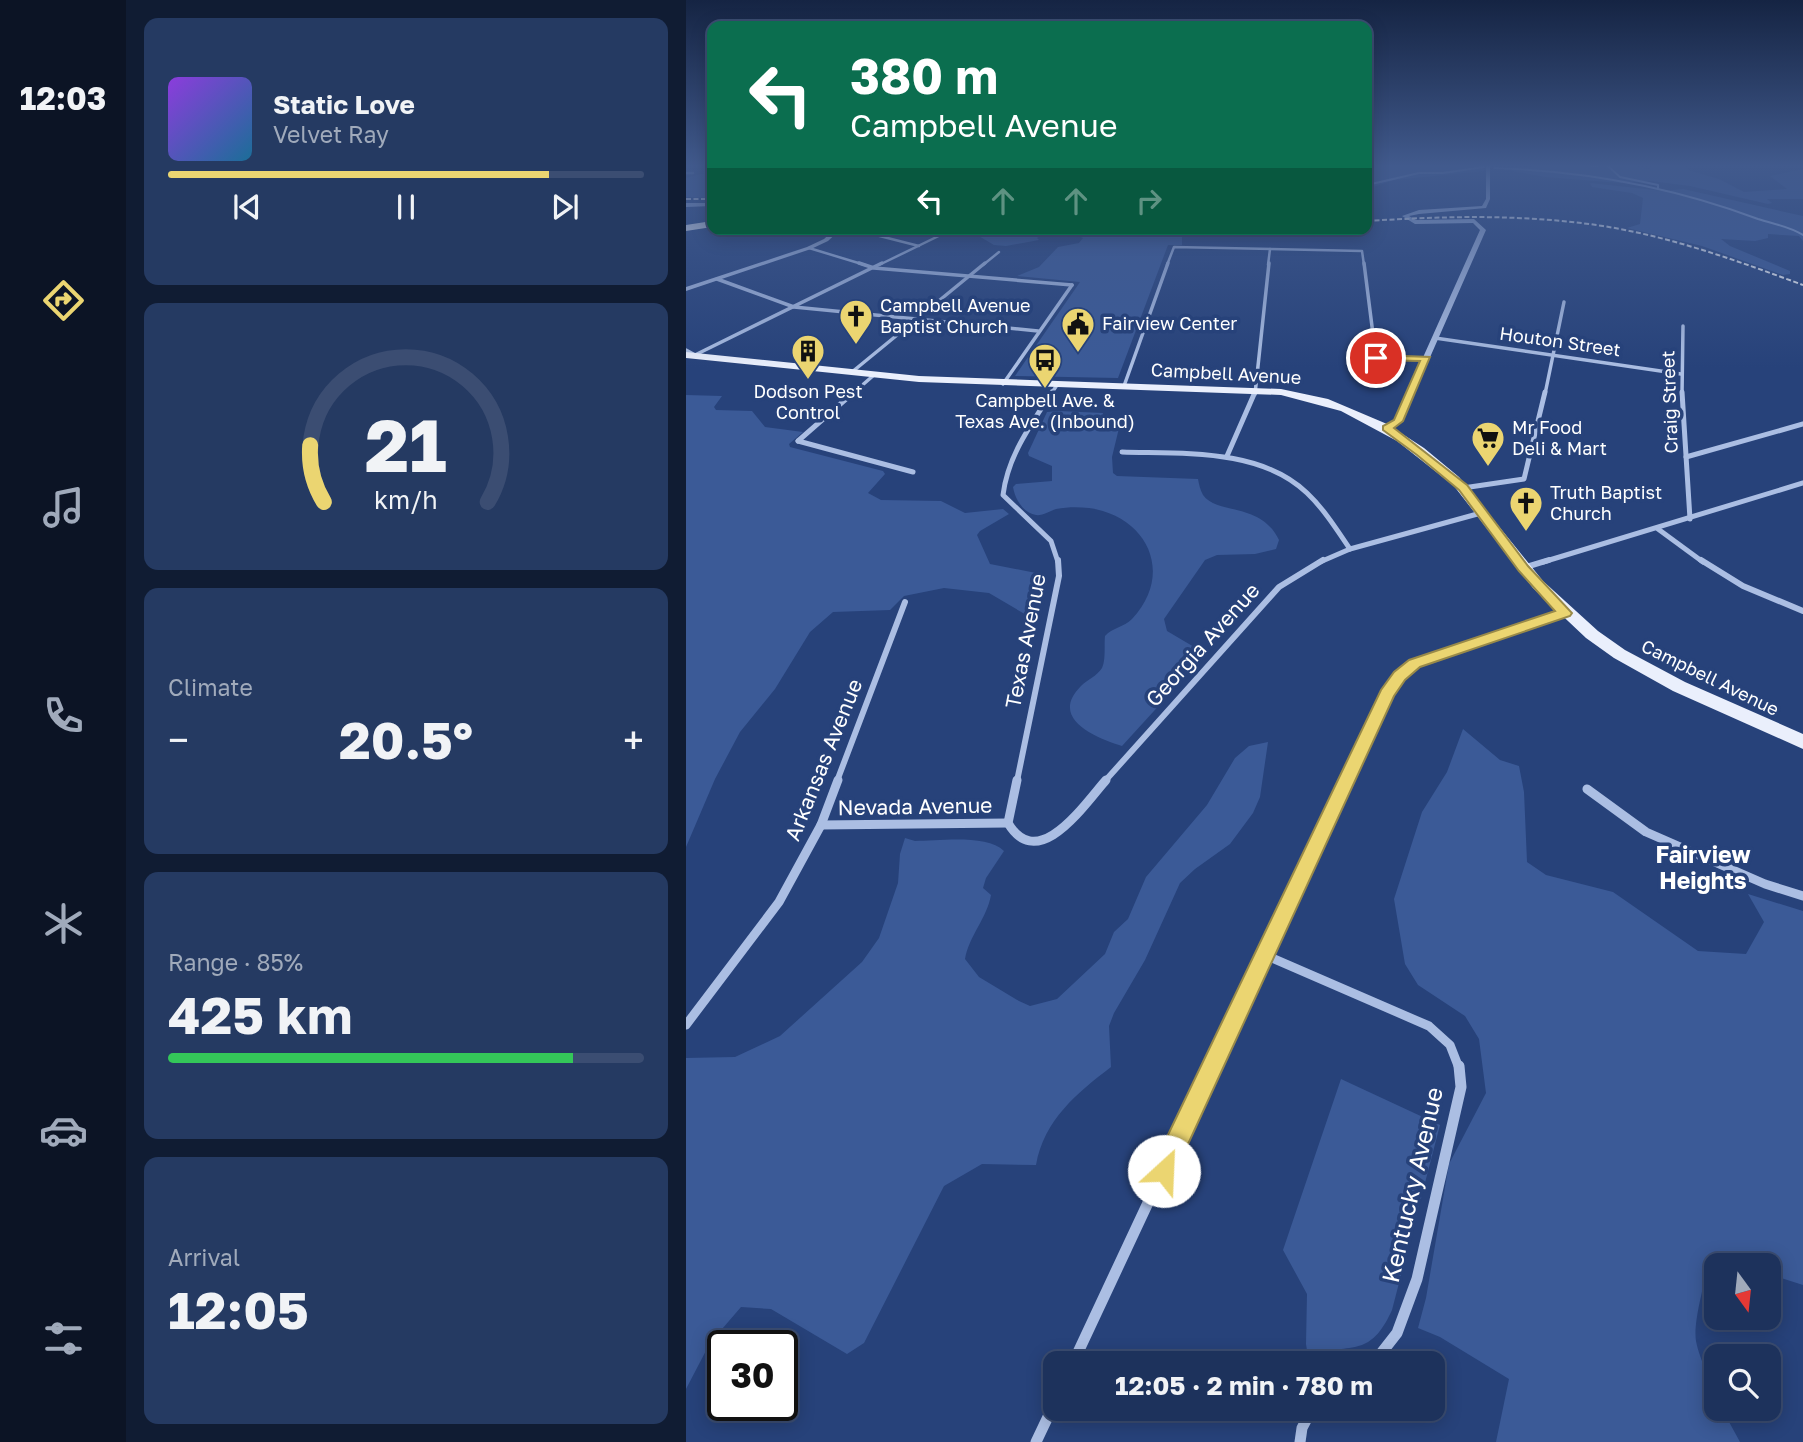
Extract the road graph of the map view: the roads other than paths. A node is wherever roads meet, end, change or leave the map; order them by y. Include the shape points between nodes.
1 (1481, 233) edge
2 (829, 235) edge
3 (876, 235) edge
4 (941, 235) edge
5 (919, 246) junction
6 (809, 248) junction
7 (1269, 249) junction
8 (999, 252) dead end
9 (874, 268) junction
10 (970, 276) junction
11 (717, 279) junction
12 (686, 289) edge
13 (1564, 302) dead end
14 (794, 307) junction
15 (916, 319) junction
16 (1683, 326) dead end
17 (1038, 331) junction
18 (1435, 338) junction
19 (688, 353) edge
20 (1554, 355) junction
21 (1426, 359) junction
22 (852, 372) junction
23 (874, 374) junction
24 (1681, 374) junction
25 (1003, 384) junction
26 (1057, 385) junction
27 (1124, 386) junction
28 (1254, 390) junction
29 (1803, 424) edge
30 (1387, 428) junction
31 (1122, 452) dead end
32 (1227, 456) junction
33 (1686, 457) junction
34 (913, 472) dead end
35 (1803, 483) edge
36 (1463, 488) junction
37 (1481, 513) junction
38 (1690, 519) junction
39 (1658, 529) junction
40 (1350, 549) junction
41 (1523, 568) junction
42 (905, 602) dead end
43 (1803, 611) edge
44 (1565, 613) junction
45 (1803, 742) edge
46 (1587, 789) dead end
47 (1008, 823) junction
48 (821, 825) junction
49 (1803, 896) edge
50 (1265, 955) junction
51 (686, 1025) edge
52 (1079, 1351) edge
53 (1383, 1351) edge
54 (1046, 1421) edge
55 (1306, 1421) edge
56 (1036, 1442) edge
57 (1300, 1442) edge

1 - 18 street
2 - 6 street
3 - 5 street
4 - 5 street
5 - 9 street
6 - 9 street
6 - 11 street
7 - 21 street via 1362,251 1376,358
7 - 27 street via 1174,247
7 - 28 street
8 - 10 street
9 - 10 street
9 - 14 street
10 - 15 street
10 - 17 street via 1072,285
11 - 12 street
11 - 14 street
13 - 20 street
14 - 15 street
14 - 19 street
15 - 17 street
15 - 22 street
16 - 24 street, Craig Street
17 - 25 street
18 - 20 street, Houton Street
18 - 21 street
19 - 22 main road, Campbell Avenue
20 - 24 street, Houton Street
20 - 36 street via 1524,479
21 - 30 street via 1398,421
22 - 23 main road, Campbell Avenue
23 - 25 main road, Campbell Avenue
23 - 34 street via 797,441
24 - 33 street, Craig Street
25 - 26 main road, Campbell Avenue
26 - 27 main road, Campbell Avenue
26 - 47 street, Texas Avenue via 1020,441 1004,478 1003,495 1051,541 1059,576
27 - 28 main road, Campbell Avenue
28 - 30 main road, Campbell Avenue via 1322,399
28 - 32 street
29 - 33 street
30 - 36 main road, Campbell Avenue
31 - 32 street
32 - 40 street via 1251,462 1300,487
33 - 38 street, Craig Street
35 - 38 street
36 - 37 main road, Campbell Avenue
37 - 40 street, Georgia Avenue
37 - 41 main road, Campbell Avenue
38 - 39 street
39 - 41 street
39 - 43 street via 1738,585
40 - 47 street, Georgia Avenue via 1279,587 1074,816 1046,838 1029,844 1014,838
41 - 44 main road, Campbell Avenue
42 - 48 street, Arkansas Avenue
44 - 45 main road, Campbell Avenue via 1610,649 1661,678
44 - 50 street via 1415,663 1400,676 1387,694
46 - 49 street via 1646,832
47 - 48 street, Nevada Avenue
48 - 51 street, Arkansas Avenue via 779,902
50 - 52 street
50 - 53 street, Kentucky Avenue via 1429,1026 1448,1039 1460,1060 1461,1087 1417,1279 1397,1333
54 - 56 street
55 - 57 street

